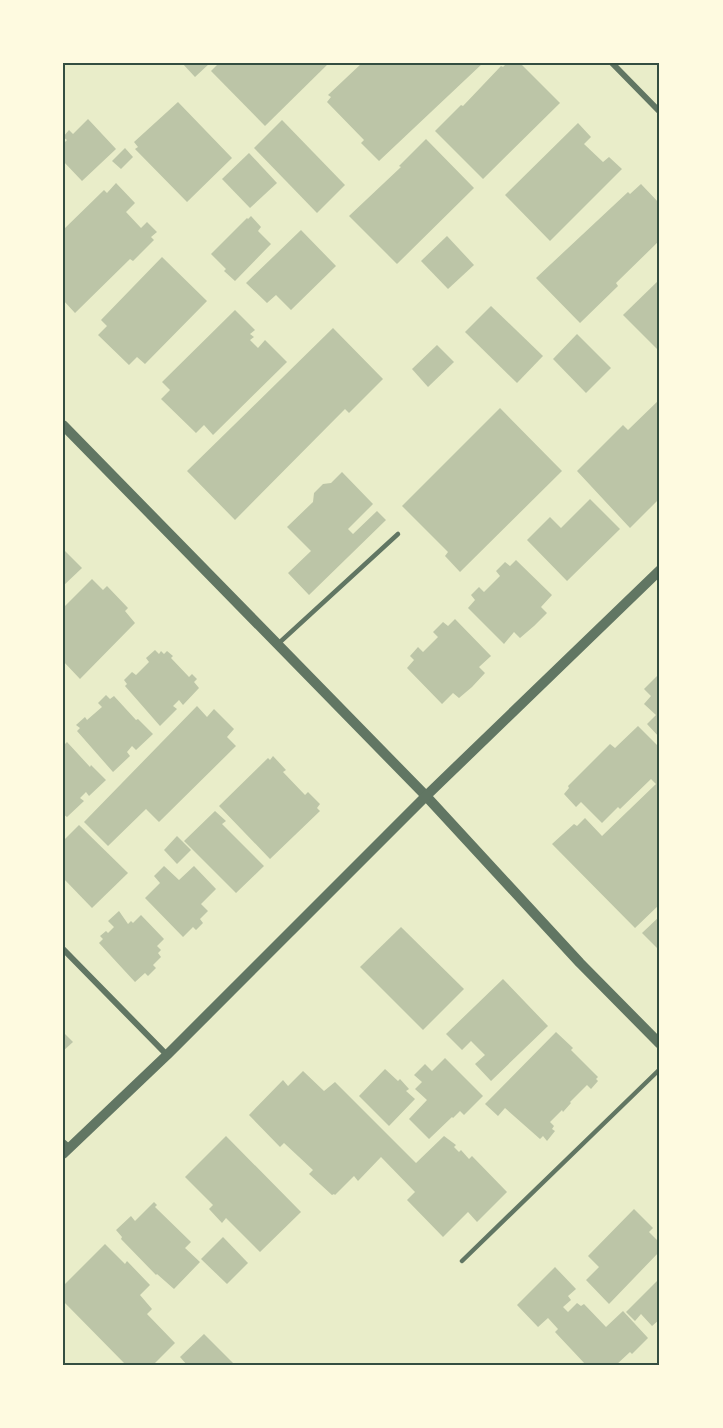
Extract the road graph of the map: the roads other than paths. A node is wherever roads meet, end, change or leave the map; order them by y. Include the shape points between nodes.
1 (612, 63) edge
2 (660, 112) edge
3 (63, 425) edge
4 (398, 534) dead end
5 (660, 570) edge
6 (277, 645) junction
7 (426, 796) junction
8 (63, 949) edge
9 (660, 1044) edge
10 (167, 1055) junction
11 (660, 1069) edge
12 (65, 1148) edge
13 (462, 1261) dead end

1 - 2 street
3 - 6 street
4 - 6 lane
5 - 7 street
6 - 7 street
7 - 9 street
7 - 10 street
8 - 10 street
10 - 12 street
11 - 13 lane

